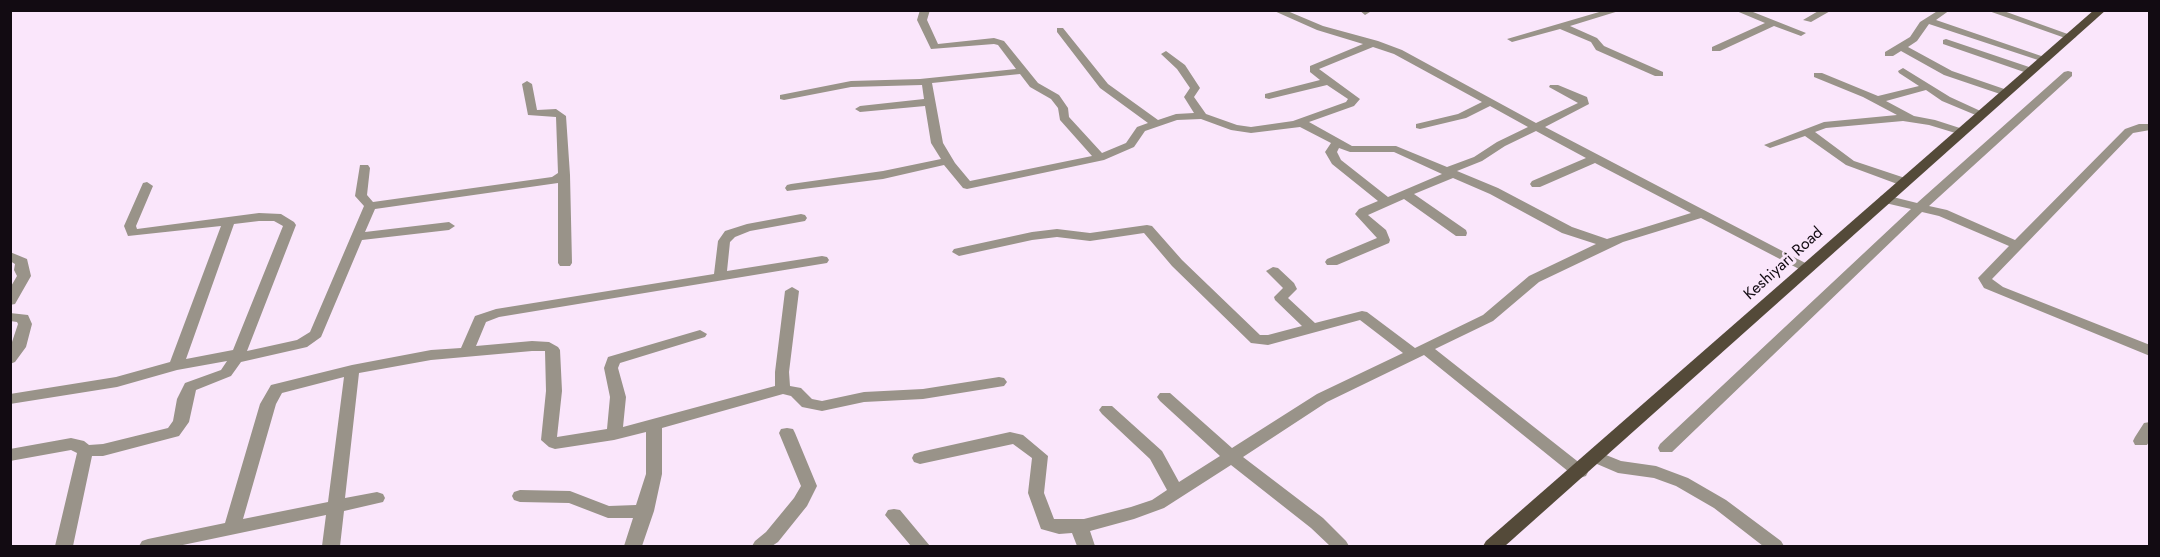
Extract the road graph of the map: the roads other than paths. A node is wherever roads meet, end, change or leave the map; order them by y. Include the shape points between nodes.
1 (1618, 10) edge
2 (1738, 10) edge
3 (1828, 10) edge
4 (1946, 10) edge
5 (1990, 10) edge
6 (2101, 10) edge
7 (924, 13) edge
8 (1280, 13) edge
9 (1808, 20) dead end
10 (1928, 21) junction
11 (1773, 23) junction
12 (1562, 26) junction
13 (1060, 30) dead end
14 (1801, 33) dead end
15 (2071, 37) junction
16 (1512, 39) dead end
17 (1946, 42) dead end
18 (1375, 43) junction
19 (1901, 47) junction
20 (1716, 49) dead end
21 (1166, 54) dead end
22 (1889, 54) dead end
23 (2045, 59) junction
24 (1022, 71) junction
25 (1903, 71) dead end
26 (2031, 71) junction
27 (1659, 74) dead end
28 (2068, 74) dead end
29 (1818, 75) dead end
30 (923, 81) junction
31 (1328, 81) junction
32 (527, 84) dead end
33 (1554, 87) dead end
34 (1926, 87) junction
35 (2006, 93) junction
36 (1269, 96) dead end
37 (784, 97) dead end
38 (1877, 100) junction
39 (931, 102) junction
40 (1490, 102) junction
41 (860, 109) dead end
42 (1983, 114) junction
43 (2150, 114) edge
44 (1202, 116) junction
45 (1910, 118) junction
46 (1155, 123) junction
47 (1297, 123) junction
48 (1420, 126) dead end
49 (2144, 127) edge
50 (1537, 128) junction
51 (1807, 132) junction
52 (1962, 132) junction
53 (1337, 143) junction
54 (1770, 145) dead end
55 (1100, 158) junction
56 (1596, 158) junction
57 (948, 161) junction
58 (364, 168) dead end
59 (1449, 172) junction
60 (564, 175) junction
61 (1904, 182) junction
62 (1536, 184) dead end
63 (147, 186) dead end
64 (791, 188) dead end
65 (1404, 193) junction
66 (1885, 199) junction
67 (1385, 201) junction
68 (370, 206) junction
69 (1923, 207) junction
70 (1700, 214) junction
71 (801, 218) dead end
72 (229, 220) junction
73 (449, 226) dead end
74 (1461, 233) dead end
75 (357, 237) junction
76 (1608, 244) junction
77 (2016, 245) junction
78 (958, 252) dead end
79 (10, 256) edge
80 (822, 260) dead end
81 (1332, 262) dead end
82 (565, 263) dead end
83 (1806, 267) junction
84 (1273, 271) dead end
85 (720, 276) junction
86 (792, 291) dead end
87 (10, 301) edge
88 (10, 316) edge
89 (1312, 328) junction
90 (700, 334) dead end
91 (467, 351) junction
92 (2150, 351) edge
93 (1420, 352) junction
94 (238, 356) junction
95 (10, 359) edge
96 (176, 365) junction
97 (352, 370) junction
98 (999, 382) dead end
99 (783, 388) junction
100 (1165, 397) dead end
101 (10, 399) edge
102 (1107, 410) dead end
103 (654, 425) junction
104 (2150, 427) edge
105 (787, 433) dead end
106 (614, 434) junction
107 (2141, 441) dead end
108 (1666, 448) dead end
109 (85, 451) junction
110 (10, 455) edge
111 (1233, 457) junction
112 (1596, 457) junction
113 (920, 458) dead end
114 (1580, 472) junction
115 (1177, 493) junction
116 (520, 496) dead end
117 (377, 498) dead end
118 (338, 507) junction
119 (645, 511) junction
120 (894, 515) dead end
121 (1084, 526) junction
122 (232, 529) junction
123 (64, 546) edge
124 (148, 546) edge
125 (331, 546) edge
126 (633, 546) edge
127 (761, 546) edge
128 (921, 546) edge
129 (1086, 546) edge
130 (1340, 546) edge
131 (1492, 546) edge
132 (1775, 546) edge

1 - 12 street
2 - 11 street
3 - 9 street
4 - 10 street
5 - 15 street
6 - 15 main road, Keshiyari Road
7 - 24 street via 921,21 935,47 999,41
8 - 18 street
10 - 19 street via 1914,39
10 - 23 street
11 - 14 street
11 - 20 street
12 - 16 street
12 - 27 street
13 - 46 street via 1104,86
15 - 23 main road, Keshiyari Road
17 - 26 street
18 - 31 street via 1313,69
18 - 40 street
19 - 22 street
19 - 35 street via 1948,73
21 - 44 street via 1193,84 1195,88 1189,97
23 - 26 main road, Keshiyari Road
24 - 30 street
24 - 55 street via 1034,85 1055,97 1063,108 1064,118
25 - 34 street
26 - 35 main road, Keshiyari Road
28 - 69 street
29 - 38 street
30 - 37 street via 834,86
30 - 39 street via 929,87
31 - 36 street
31 - 47 street via 1353,97 1353,102
32 - 60 street via 532,112 556,112 561,116
33 - 50 street via 1583,99 1584,104
34 - 38 street
34 - 42 street
35 - 42 main road, Keshiyari Road
38 - 45 street
39 - 41 street
39 - 57 street via 935,136
40 - 48 street via 1462,116
40 - 50 street
42 - 52 main road, Keshiyari Road
43 - 49 street
44 - 46 street via 1185,115
44 - 47 street via 1242,129
45 - 51 street via 1829,124
45 - 52 street
46 - 55 street via 1141,129 1130,145
47 - 53 street via 1308,125
49 - 77 street via 2129,132
50 - 56 street
50 - 59 street
51 - 54 street
51 - 61 street via 1850,163
52 - 61 main road, Keshiyari Road
53 - 59 street via 1356,150 1396,149
53 - 67 street via 1331,152 1336,162
55 - 57 street via 973,185 963,183
56 - 62 street
56 - 70 street
57 - 64 street
58 - 68 street via 361,196
59 - 65 street
59 - 76 street via 1567,230
60 - 68 street via 555,180
60 - 82 street
61 - 66 main road, Keshiyari Road
63 - 72 street via 130,226 133,232
65 - 67 street
65 - 74 street
66 - 69 street
66 - 83 main road, Keshiyari Road
67 - 81 street via 1361,214 1384,240
68 - 75 street
69 - 77 street
69 - 108 street
70 - 76 street
70 - 83 street
71 - 85 street via 730,234 724,241
72 - 94 street via 272,216 290,225
72 - 96 street
73 - 75 street
75 - 94 street via 310,340
76 - 93 street via 1534,279 1488,318
77 - 92 street via 1987,275 1989,285
78 - 89 street via 1032,236 1057,233 1090,237 1147,229 1256,340
79 - 87 street via 22,262 24,276
80 - 85 street
83 - 112 main road, Keshiyari Road
84 - 89 street via 1290,285 1282,300
85 - 91 street via 486,316 480,319
86 - 99 street
88 - 95 street via 23,318 25,324 19,347
89 - 93 street via 1362,315
90 - 106 street via 613,360 611,368 618,397
91 - 97 street
91 - 106 street via 549,347 553,350 554,391 549,440 562,442
93 - 111 street via 1322,398
93 - 114 street
94 - 96 street
94 - 109 street via 226,373 190,387 182,422 173,432 104,450
96 - 101 street via 117,382
97 - 118 street
97 - 122 street via 276,389 268,404
98 - 99 street via 822,406
99 - 103 street
100 - 111 street
102 - 115 street via 1150,448
103 - 106 street
103 - 119 street via 654,474
104 - 107 street
105 - 127 street via 809,486 801,502
109 - 110 street via 71,444
109 - 123 street
111 - 115 street
111 - 130 street
112 - 114 main road, Keshiyari Road
112 - 132 street via 1618,467 1656,472 1682,482 1720,504
113 - 121 street via 1017,439 1040,456 1036,493 1047,524
114 - 131 main road, Keshiyari Road
115 - 121 street via 1134,513
116 - 119 street via 570,497 608,512
117 - 118 street
118 - 122 street
118 - 125 street
119 - 126 street
120 - 128 street
121 - 129 street via 1080,530
122 - 124 street

